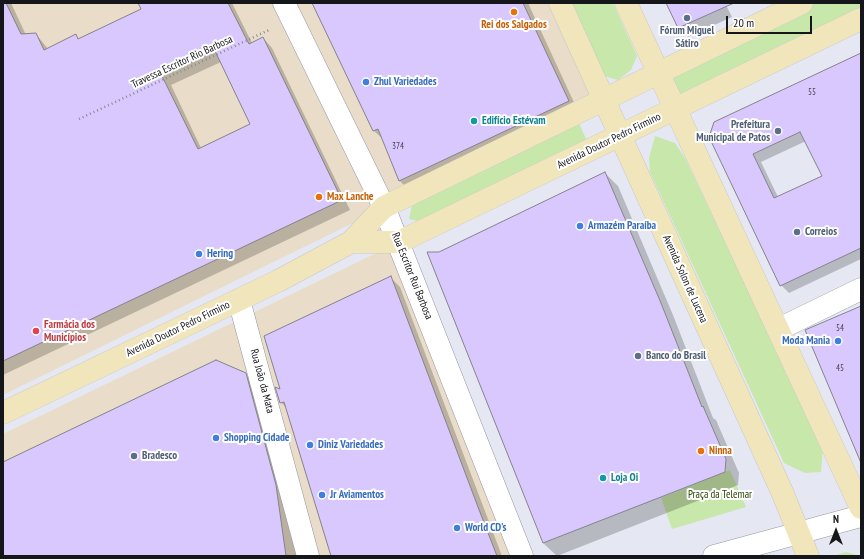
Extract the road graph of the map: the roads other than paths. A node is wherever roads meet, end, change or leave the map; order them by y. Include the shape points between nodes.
1 (560, 3) edge
2 (626, 3) edge
3 (802, 3) edge
4 (288, 11) edge
5 (861, 20) edge
6 (659, 72) junction
7 (605, 99) junction
8 (675, 110) junction
9 (620, 136) junction
10 (384, 207) junction
11 (351, 242) junction
12 (399, 242) junction
13 (861, 289) edge
14 (239, 300) junction
15 (779, 329) junction
16 (3, 413) edge
17 (861, 508) edge
18 (861, 516) edge
19 (800, 533) junction
20 (308, 556) edge
21 (522, 556) edge
22 (714, 556) edge
23 (808, 556) edge

1 - 7 main road, Avenida Solon de Lucena
2 - 6 main road
3 - 6 main road, Avenida Doutor Pedro Firmino
4 - 10 street, Rua Escritor Rui Barbosa
5 - 8 main road, Avenida Doutor Pedro Firmino
6 - 7 main road, Avenida Doutor Pedro Firmino
6 - 8 main road
7 - 9 main road, Avenida Solon de Lucena
7 - 10 main road, Avenida Doutor Pedro Firmino
8 - 9 main road, Avenida Doutor Pedro Firmino
8 - 15 main road
9 - 12 main road, Avenida Doutor Pedro Firmino
9 - 19 main road, Avenida Solon de Lucena
10 - 11 main road, Avenida Doutor Pedro Firmino
10 - 12 street, Rua Escritor Rui Barbosa
11 - 12 main road, Avenida Doutor Pedro Firmino
11 - 14 main road, Avenida Doutor Pedro Firmino
12 - 21 street, Rua Escritor Rui Barbosa
13 - 15 street
14 - 16 main road, Avenida Doutor Pedro Firmino
14 - 20 street, Rua João da Mata
15 - 17 main road
18 - 19 street
19 - 22 street
19 - 23 main road, Avenida Solon de Lucena

